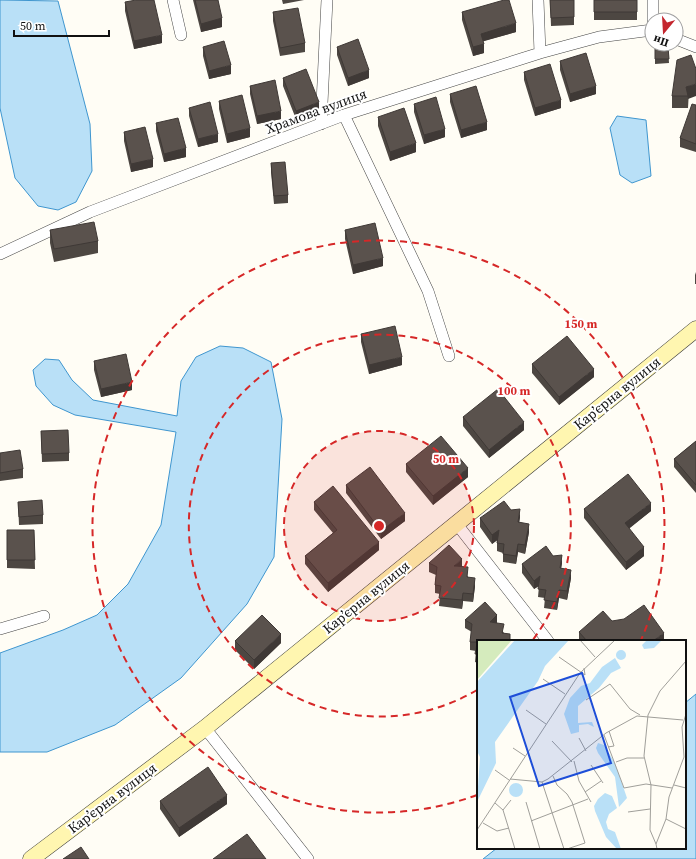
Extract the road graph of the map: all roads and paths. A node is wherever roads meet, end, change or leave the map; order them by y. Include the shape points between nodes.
1 (173, 0) edge
2 (327, 0) edge
3 (538, 0) edge
4 (653, 0) edge
5 (653, 12) edge
6 (644, 31) edge
7 (181, 35) dead end
8 (684, 42) edge
9 (696, 47) edge
10 (540, 53) junction
11 (344, 115) junction
12 (322, 124) junction
13 (0, 254) edge
14 (696, 329) edge
15 (449, 356) dead end
16 (456, 523) junction
17 (44, 616) dead end
18 (0, 629) edge
19 (547, 640) edge
20 (205, 728) junction
21 (31, 859) edge
22 (308, 859) edge

1 - 7 street
2 - 12 street
3 - 10 street
4 - 5 street
6 - 10 street, Храмова вулиця via 599,37
8 - 9 street
10 - 11 street, Храмова вулиця
11 - 12 street, Храмова вулиця
11 - 15 street via 428,291
12 - 13 street, Храмова вулиця via 90,212
14 - 16 street, Карʼєрна вулиця
16 - 19 street
16 - 20 street, Карʼєрна вулиця
17 - 18 street
20 - 21 street, Карʼєрна вулиця
20 - 22 street

